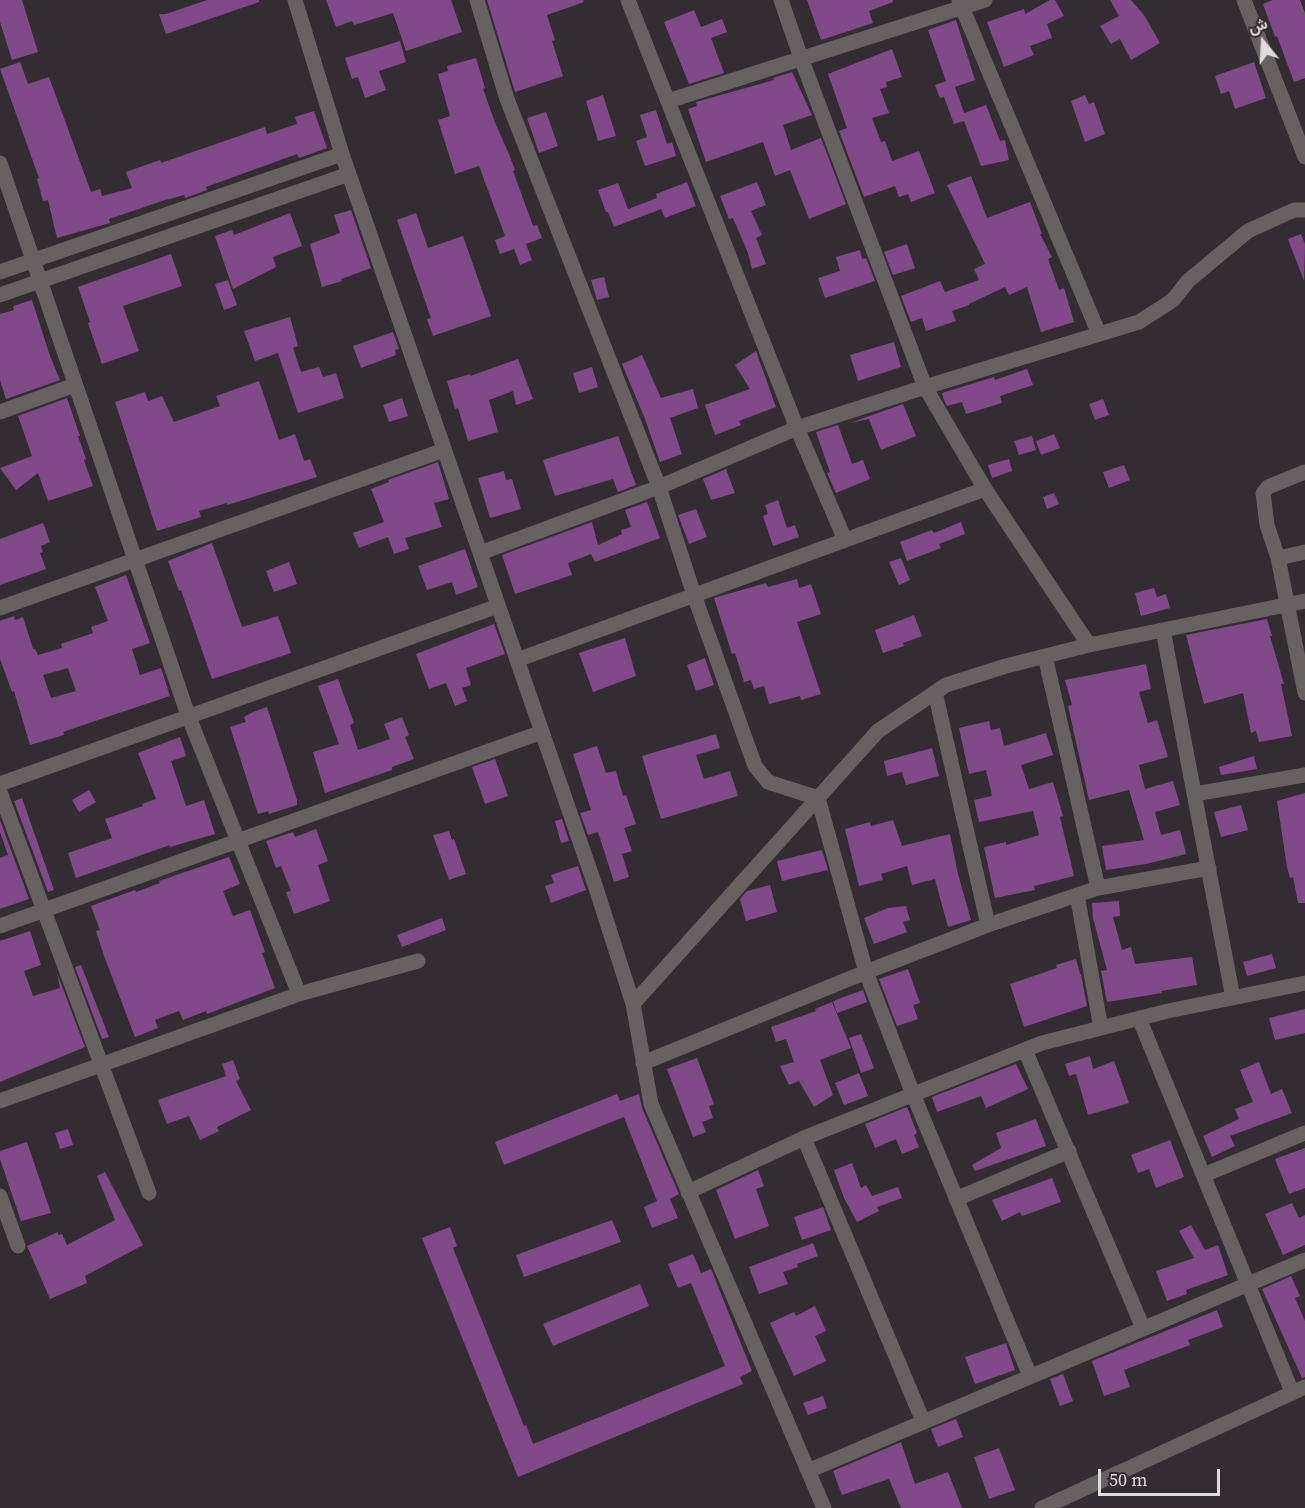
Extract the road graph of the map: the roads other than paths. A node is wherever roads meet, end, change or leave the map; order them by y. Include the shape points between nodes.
1 (295, 0) edge
2 (477, 0) edge
3 (628, 0) edge
4 (781, 0) edge
5 (985, 0) edge
6 (1244, 0) edge
7 (960, 4) edge
8 (801, 58) junction
9 (668, 101) junction
10 (342, 154) junction
11 (1305, 157) edge
12 (0, 163) edge
13 (349, 174) junction
14 (1305, 210) edge
15 (33, 261) junction
16 (0, 272) edge
17 (40, 281) junction
18 (0, 295) edge
19 (1099, 334) junction
20 (75, 385) junction
21 (925, 387) junction
22 (0, 412) edge
23 (797, 428) junction
24 (444, 450) junction
25 (1305, 472) edge
26 (658, 487) junction
27 (985, 489) junction
28 (844, 540) junction
29 (1305, 552) edge
30 (480, 553) junction
31 (1278, 558) junction
32 (135, 559) junction
33 (694, 595) junction
34 (1305, 601) edge
35 (1288, 604) junction
36 (498, 606) junction
37 (0, 608) edge
38 (1163, 630) junction
39 (1089, 645) junction
40 (1045, 656) junction
41 (517, 660) junction
42 (1302, 661) edge
43 (935, 692) junction
44 (1305, 693) edge
45 (188, 715) junction
46 (542, 732) junction
47 (1305, 775) edge
48 (0, 784) edge
49 (0, 792) edge
50 (1195, 794) junction
51 (818, 798) junction
52 (238, 840) junction
53 (1209, 868) junction
54 (1098, 888) junction
55 (1077, 895) junction
56 (44, 910) junction
57 (988, 925) junction
58 (0, 926) edge
59 (418, 962) dead end
60 (866, 972) junction
61 (1305, 983) edge
62 (299, 994) junction
63 (1233, 998) junction
64 (633, 1004) junction
65 (1139, 1018) junction
66 (1101, 1028) junction
67 (1025, 1050) junction
68 (643, 1063) junction
69 (101, 1064) junction
70 (913, 1094) junction
71 (0, 1101) edge
72 (1305, 1133) edge
73 (804, 1138) junction
74 (1069, 1151) junction
75 (1204, 1175) junction
76 (688, 1192) junction
77 (149, 1193) dead end
78 (0, 1196) edge
79 (956, 1199) junction
80 (18, 1246) dead end
81 (1305, 1260) edge
82 (1248, 1285) junction
83 (1143, 1328) junction
84 (1030, 1376) junction
85 (1298, 1389) edge
86 (922, 1421) junction
87 (808, 1471) junction
88 (824, 1508) edge
89 (1042, 1508) edge

1 - 10 street
2 - 26 street via 507,99
3 - 9 street
4 - 8 street
5 - 7 street
6 - 11 street
7 - 8 street
7 - 19 street
8 - 9 street
8 - 21 street
9 - 23 street
10 - 13 street
10 - 15 street
12 - 15 street
13 - 17 street
13 - 24 street
14 - 19 street via 1294,210 1248,231 1188,281 1173,300 1139,322
15 - 16 street
15 - 17 street
17 - 18 street
17 - 20 street
19 - 21 street
20 - 22 street
20 - 32 street
21 - 23 street
21 - 27 street
23 - 26 street
23 - 28 street
24 - 30 street
24 - 32 street
25 - 31 street via 1268,487 1263,493
26 - 30 street
26 - 33 street
27 - 28 street
27 - 39 street
28 - 33 street
29 - 31 street
30 - 36 street
31 - 35 street
32 - 37 street
32 - 45 street
33 - 41 street
33 - 51 street via 755,766 768,782
34 - 35 street
35 - 38 street
35 - 42 street
36 - 41 street
36 - 45 street
38 - 39 street
38 - 50 street
39 - 40 street
40 - 43 street via 946,685
40 - 54 street
41 - 46 street
42 - 44 street
43 - 51 street via 878,731
43 - 57 street
45 - 48 street
45 - 52 street
46 - 52 street
46 - 64 street
47 - 50 street
49 - 56 street
50 - 53 street
51 - 60 street
51 - 64 street
52 - 56 street
52 - 62 street
53 - 54 street
53 - 63 street
54 - 55 street
55 - 57 street
55 - 66 street
56 - 58 street
56 - 69 street
57 - 60 street
59 - 62 street
60 - 68 street
60 - 70 street
61 - 63 street
62 - 69 street
63 - 65 street
64 - 68 street
65 - 66 street
65 - 75 street
66 - 67 street
67 - 70 street
67 - 74 street
68 - 76 street via 651,1104
69 - 71 street
69 - 77 street
70 - 73 street
70 - 79 street
72 - 75 street
73 - 76 street
73 - 86 street
74 - 79 street
74 - 83 street
75 - 82 street
76 - 87 street
78 - 80 street
79 - 84 street
81 - 82 street
82 - 83 street
82 - 85 street
83 - 84 street
84 - 86 street
85 - 89 street
86 - 87 street
87 - 88 street

